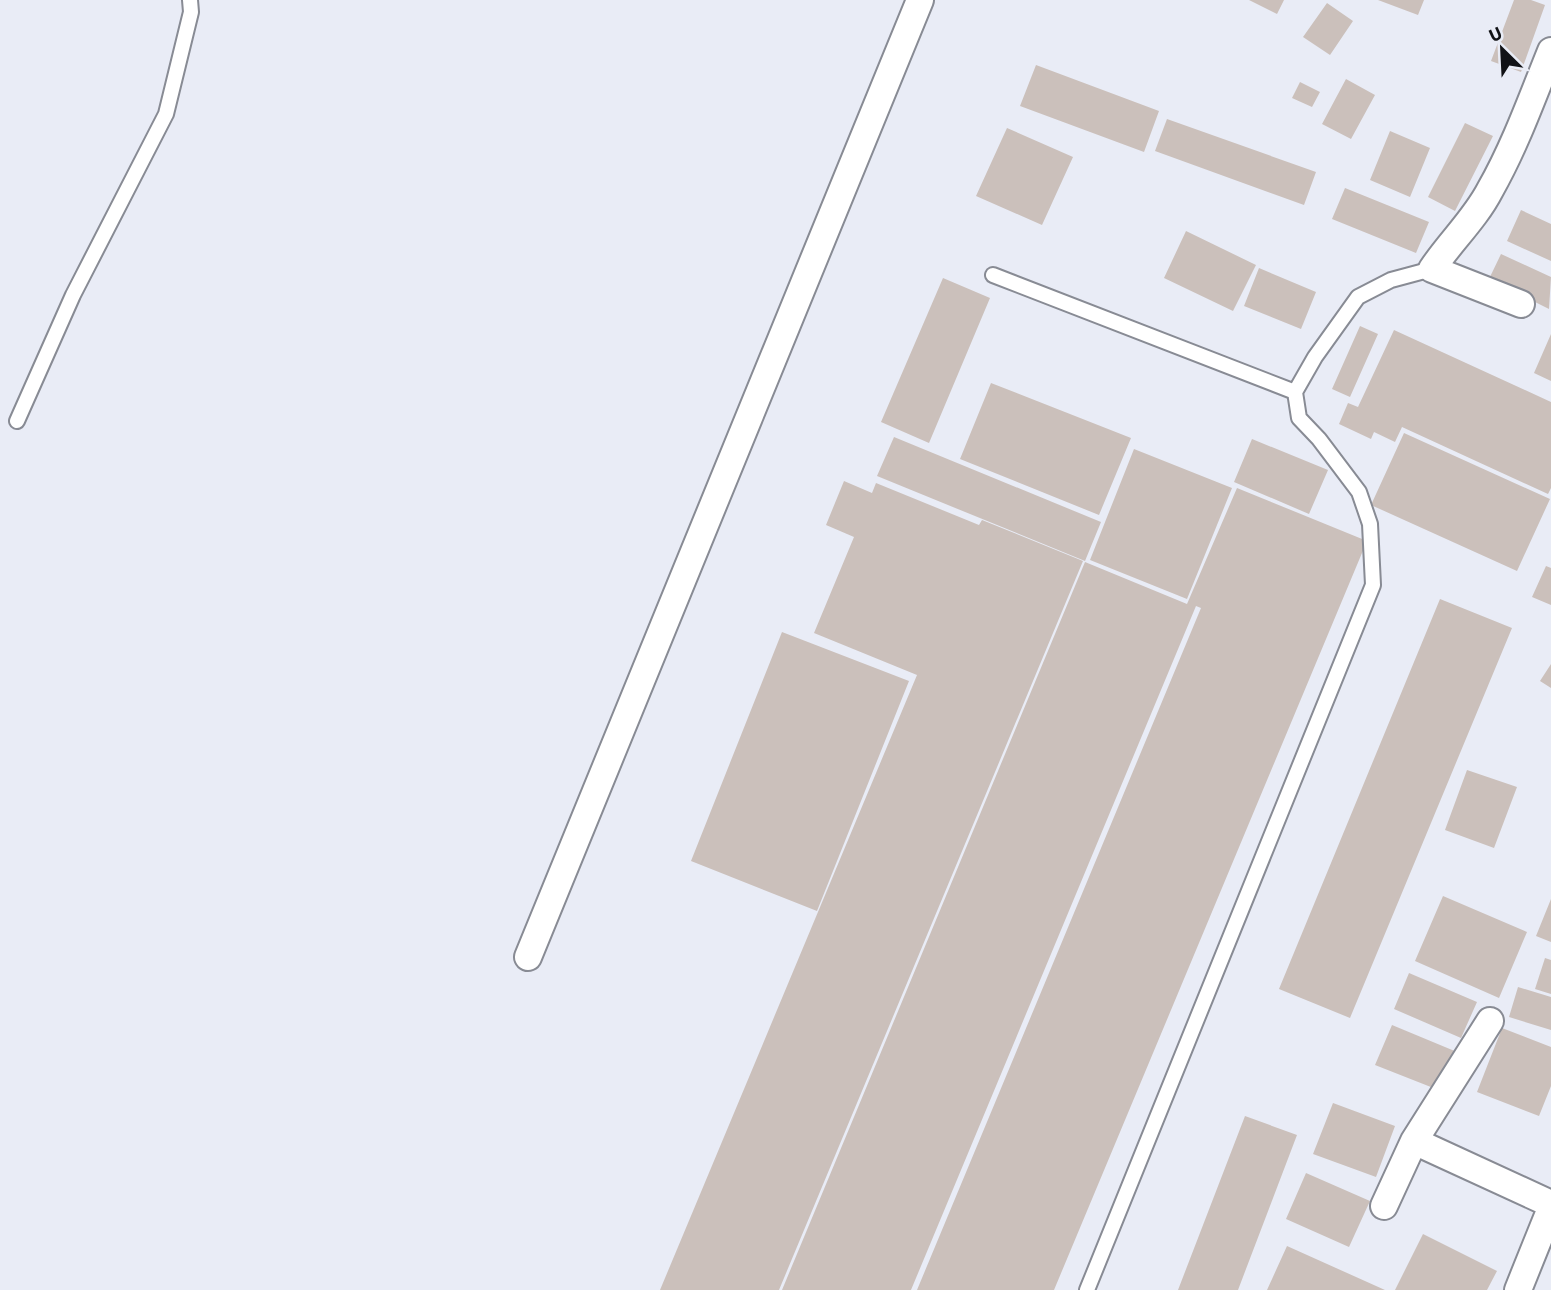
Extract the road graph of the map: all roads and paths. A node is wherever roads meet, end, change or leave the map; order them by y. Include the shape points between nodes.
1 (190, 0) edge
2 (920, 0) edge
3 (1551, 51) edge
4 (1432, 269) junction
5 (993, 275) dead end
6 (1521, 304) dead end
7 (1295, 392) junction
8 (16, 421) dead end
9 (528, 957) dead end
10 (1490, 1021) dead end
11 (1414, 1141) junction
12 (1384, 1206) dead end
13 (1551, 1206) edge
14 (1087, 1290) edge
15 (1518, 1290) edge

1 - 8 lane via 166,114 73,295
2 - 9 street
3 - 4 street via 1489,193
4 - 6 street
4 - 7 lane via 1391,279 1358,297
5 - 7 lane
7 - 14 lane via 1299,418 1359,492 1370,524 1373,585
10 - 11 street
11 - 12 street
11 - 13 street
13 - 15 street

